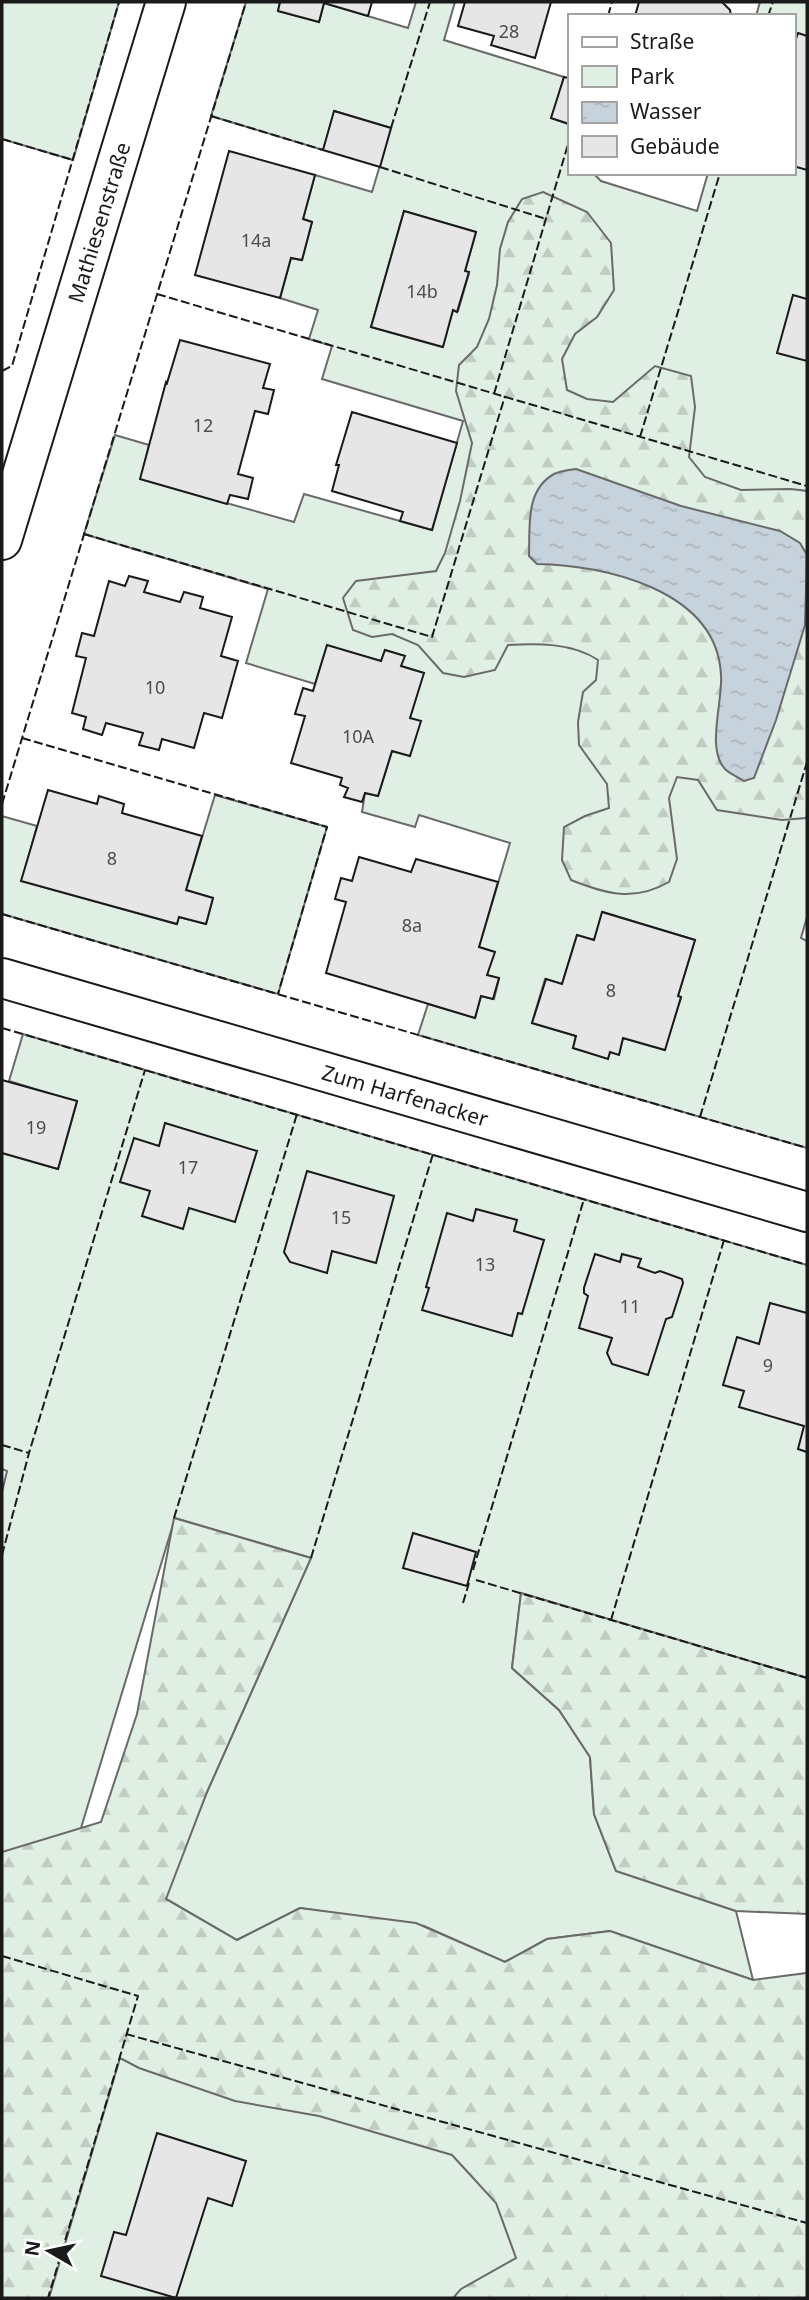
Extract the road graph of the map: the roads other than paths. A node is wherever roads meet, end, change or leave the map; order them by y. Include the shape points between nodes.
1 (166, 2) edge
2 (17, 436) edge
3 (2, 540) edge
4 (2, 978) edge
5 (807, 1212) edge

1 - 2 street, Mathiesenstraße
2 - 3 street, Mathiesenstraße
4 - 5 street, Zum Harfenacker

